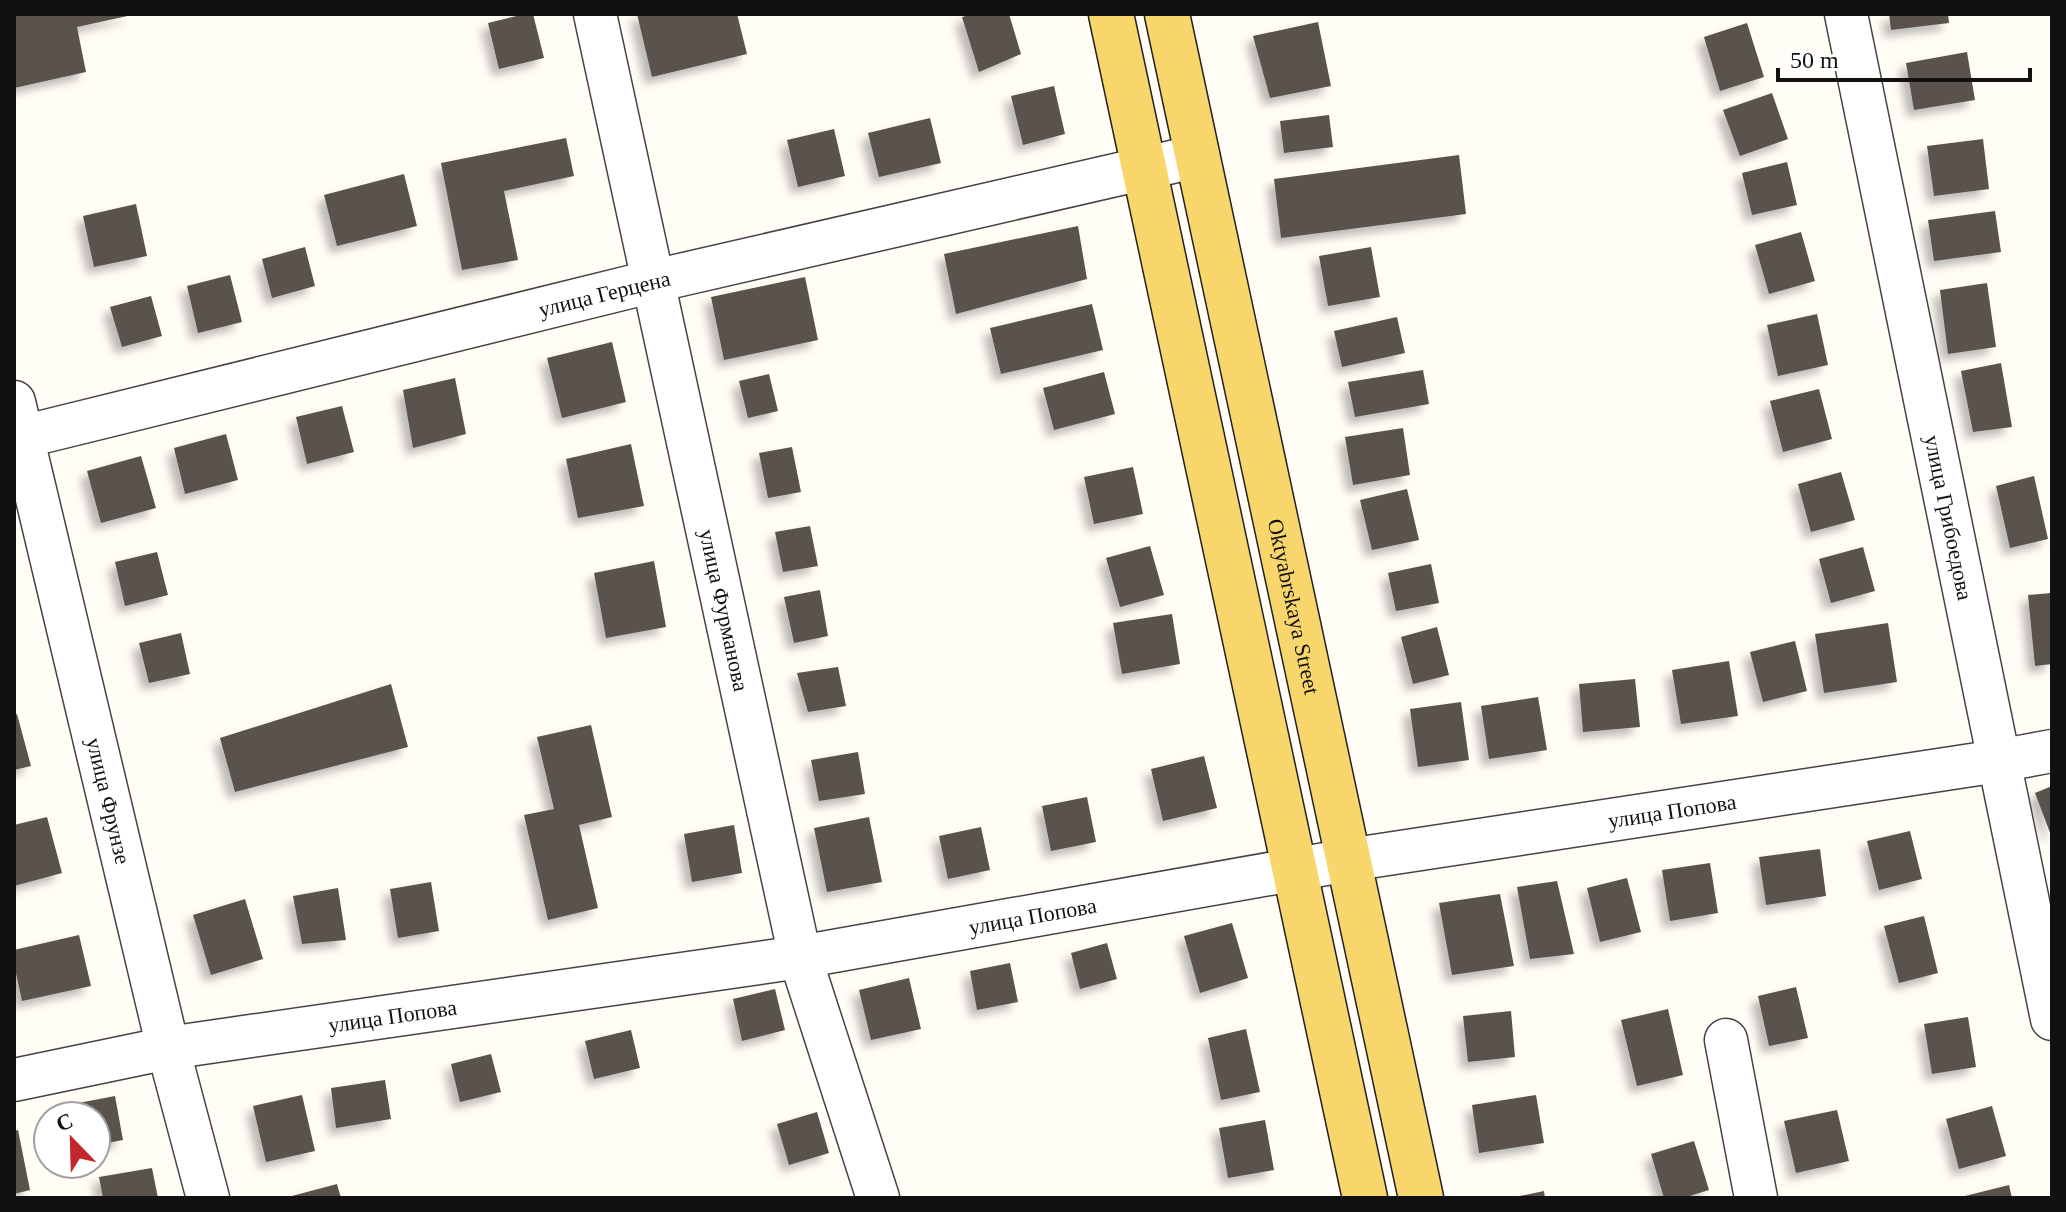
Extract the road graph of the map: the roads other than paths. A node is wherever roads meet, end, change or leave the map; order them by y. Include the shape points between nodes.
1 (595, 14) edge
2 (1111, 14) edge
3 (1167, 14) edge
4 (1846, 14) edge
5 (1198, 156) junction
6 (1145, 168) junction
7 (654, 281) junction
8 (17, 426) edge
9 (2052, 751) edge
10 (1998, 761) junction
11 (1348, 860) junction
12 (1293, 870) junction
13 (800, 957) junction
14 (2052, 1019) edge
15 (1726, 1040) dead end
16 (168, 1048) junction
17 (14, 1080) edge
18 (208, 1198) edge
19 (878, 1198) edge
20 (1365, 1198) edge
21 (1421, 1198) edge
22 (1756, 1198) edge

1 - 7 street, улица Фурманова
2 - 6 main road
3 - 5 main road, Oktyabrskaya Street
4 - 10 street, улица Грибоедова
5 - 6 street, улица Герцена
5 - 11 main road, Oktyabrskaya Street
6 - 7 street, улица Герцена
6 - 12 main road
7 - 8 street, улица Герцена
7 - 13 street, улица Фурманова
8 - 16 street, улица Фрунзе
9 - 10 street, улица Попова
10 - 11 street, улица Попова
10 - 14 street, улица Грибоедова
11 - 12 street, улица Попова
11 - 21 main road, Oktyabrskaya Street
12 - 13 street, улица Попова
12 - 20 main road
13 - 16 street, улица Попова
13 - 19 street, улица Фурманова
15 - 22 street
16 - 17 street, улица Попова
16 - 18 street, улица Фрунзе

